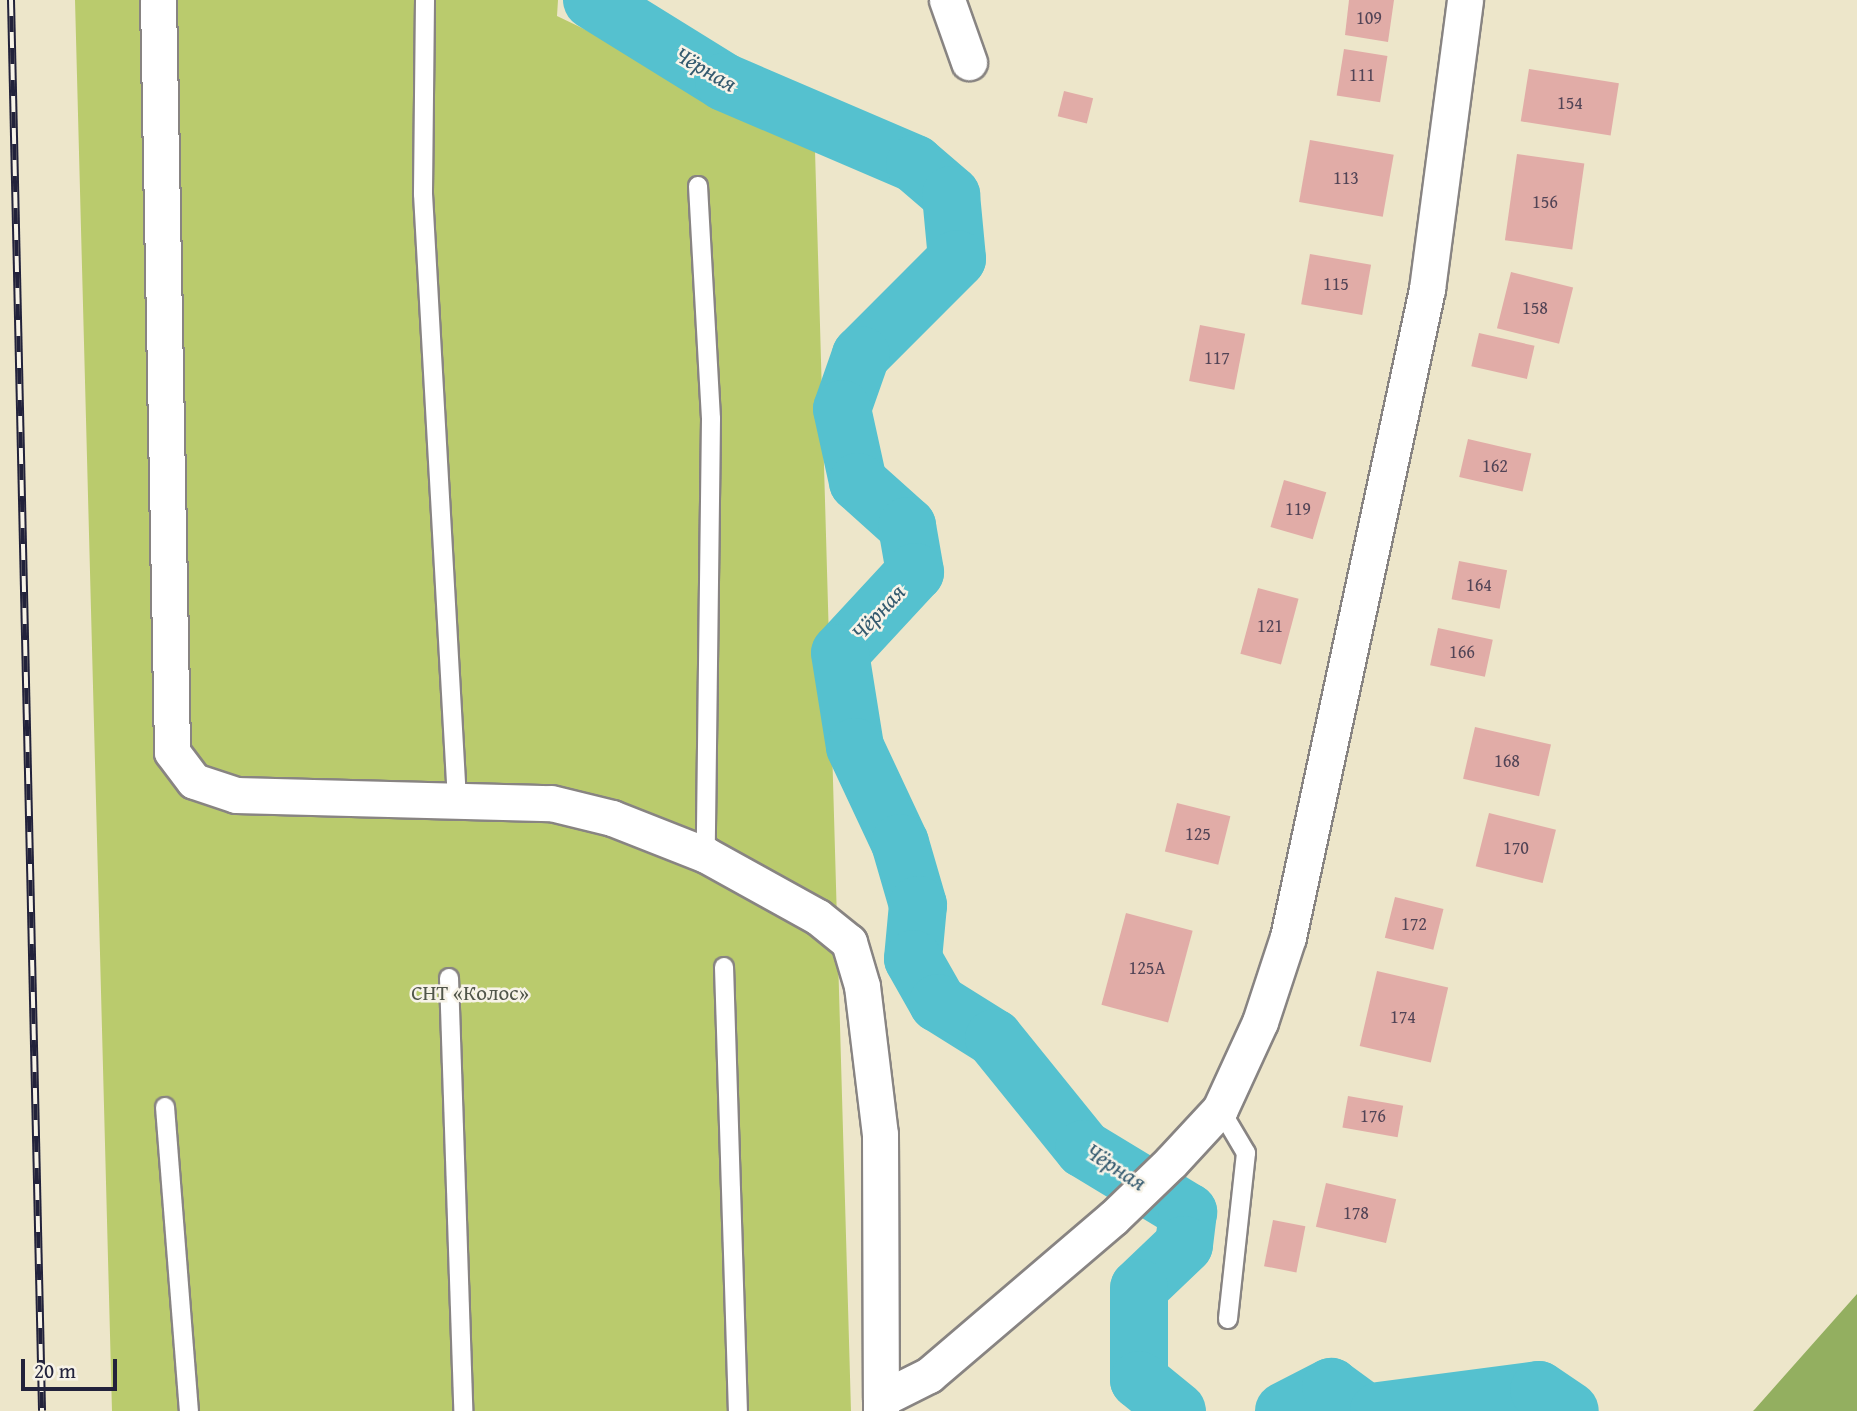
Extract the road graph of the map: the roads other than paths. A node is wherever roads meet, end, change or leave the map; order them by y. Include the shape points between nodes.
1 (158, 0) edge
2 (425, 0) edge
3 (947, 0) edge
4 (1465, 0) edge
5 (970, 62) dead end
6 (698, 186) dead end
7 (457, 800) junction
8 (706, 855) junction
9 (724, 967) dead end
10 (449, 978) dead end
11 (164, 1107) dead end
12 (1220, 1109) junction
13 (1228, 1319) dead end
14 (881, 1405) edge
15 (189, 1411) edge
16 (463, 1411) edge
17 (738, 1411) edge

1 - 7 street via 172,752 194,781 236,795
2 - 7 lane via 423,194
3 - 5 street
4 - 12 street via 1427,289 1288,937 1260,1022
6 - 8 lane via 711,419
7 - 8 street via 551,803 612,818
8 - 14 street via 818,916 849,942 862,986 880,1134
9 - 17 lane
10 - 16 lane
11 - 15 lane
12 - 13 lane via 1246,1153
12 - 14 street via 1113,1218 929,1375

